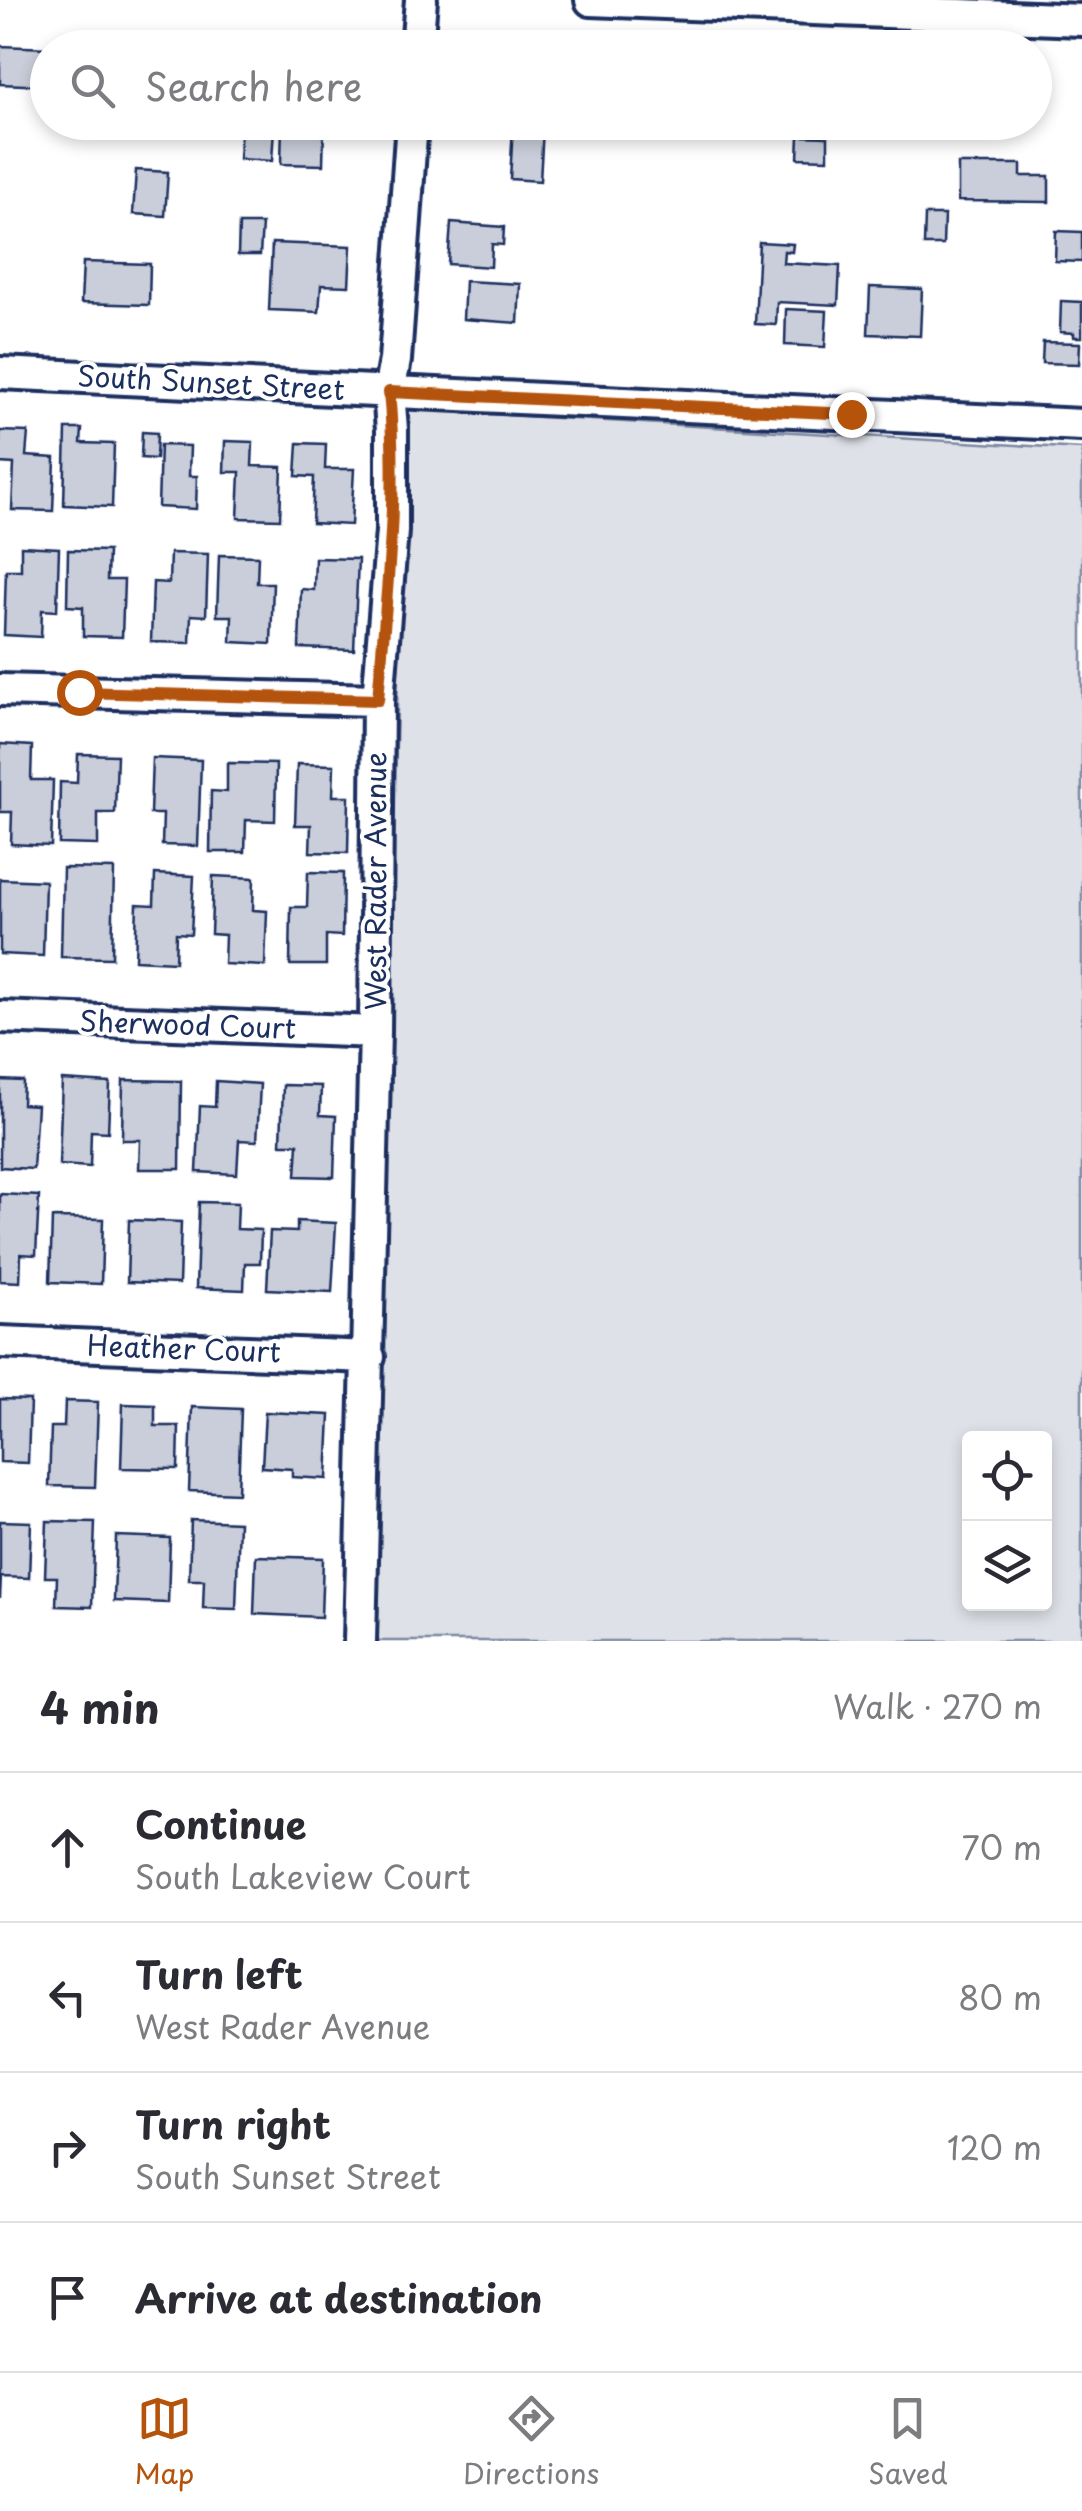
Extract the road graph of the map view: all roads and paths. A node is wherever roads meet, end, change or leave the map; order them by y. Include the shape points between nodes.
1 (420, 0) edge
2 (591, 0) edge
3 (1082, 20) edge
4 (418, 30) edge
5 (411, 140) edge
6 (0, 374) edge
7 (389, 392) junction
8 (1082, 425) edge
9 (0, 690) edge
10 (378, 700) junction
11 (0, 1017) edge
12 (376, 1032) junction
13 (0, 1342) edge
14 (368, 1357) junction
15 (360, 1641) edge

1 - 4 street
2 - 3 street
5 - 7 street, West Rader Avenue
6 - 7 street, South Sunset Street
7 - 8 street, South Sunset Street
7 - 10 street, West Rader Avenue via 392,531
9 - 10 street
10 - 12 street, West Rader Avenue
11 - 12 street, Sherwood Court
12 - 14 street, West Rader Avenue
13 - 14 street, Heather Court
14 - 15 street, West Rader Avenue

